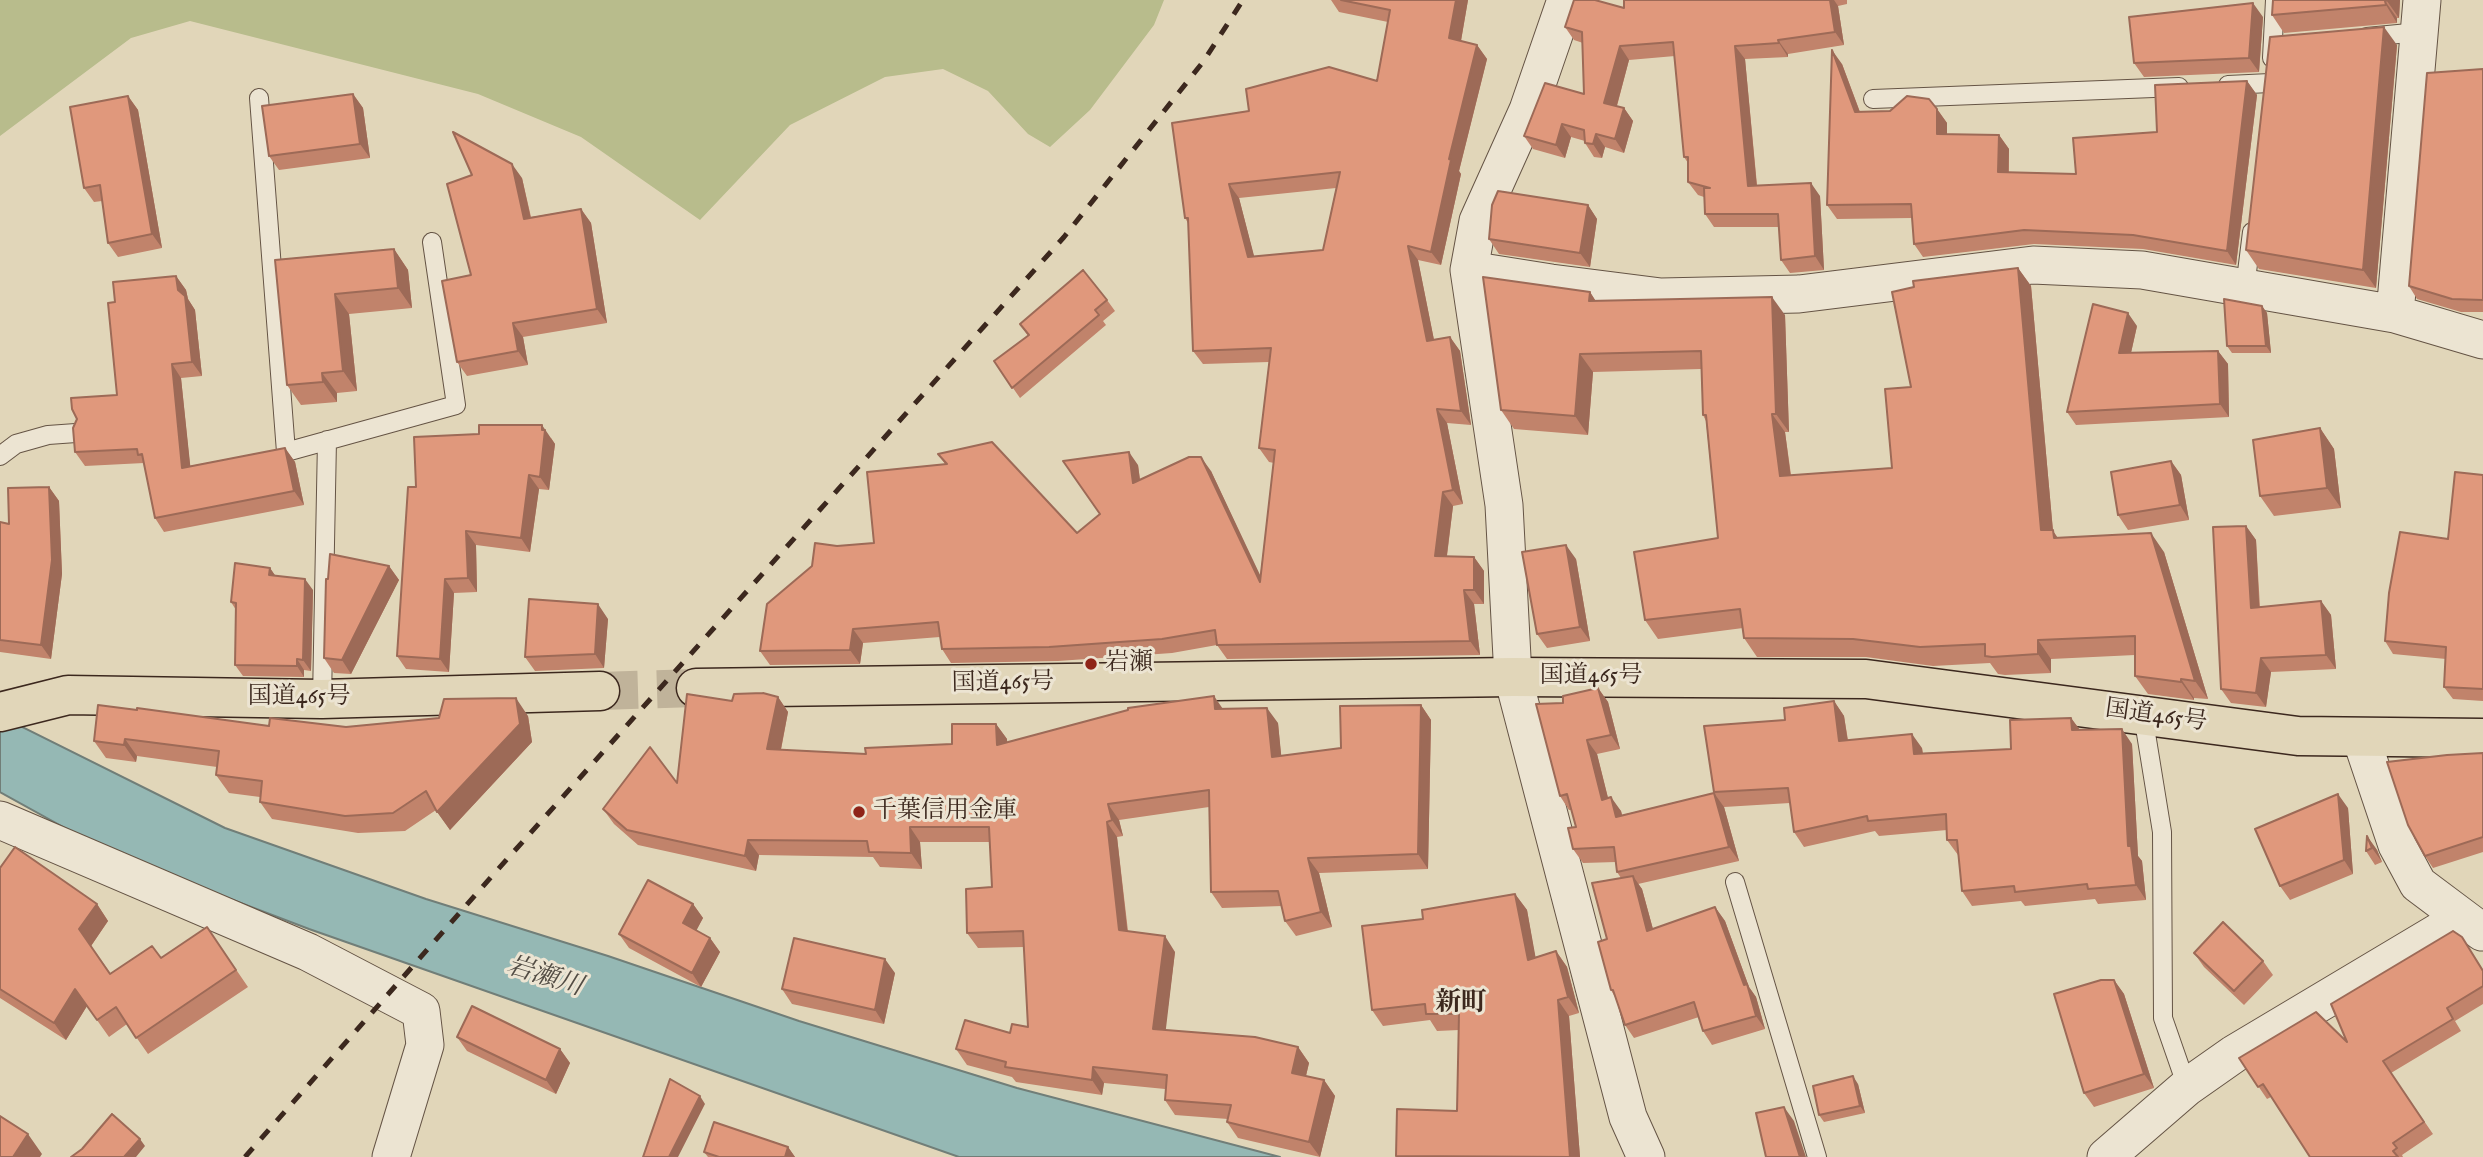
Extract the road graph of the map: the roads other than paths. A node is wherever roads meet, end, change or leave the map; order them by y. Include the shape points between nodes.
1 (1566, 0) edge
2 (2274, 0) edge
3 (2421, 16) edge
4 (2353, 38) edge
5 (259, 98) dead end
6 (1873, 99) dead end
7 (2253, 220) edge
8 (432, 242) dead end
9 (1469, 270) junction
10 (2245, 288) junction
11 (2395, 314) junction
12 (2483, 340) edge
13 (76, 433) edge
14 (327, 440) junction
15 (0, 456) edge
16 (1513, 677) junction
17 (696, 688) tunnel mouth
18 (600, 691) tunnel mouth
19 (322, 699) junction
20 (3, 709) edge
21 (2143, 715) junction
22 (2361, 738) junction
23 (2483, 738) edge
24 (0, 820) edge
25 (1735, 882) dead end
26 (2473, 925) edge
27 (2187, 1087) junction
28 (391, 1157) edge
29 (1646, 1157) edge
30 (1817, 1157) edge
31 (2106, 1157) edge

1 - 9 street via 1528,110 1478,221
2 - 6 lane via 2280,44 2269,90 2208,86
3 - 4 lane
3 - 11 street
5 - 14 lane via 286,452
7 - 10 lane
8 - 14 lane via 456,405
9 - 10 street via 1661,297 1799,294 2034,265 2142,270
9 - 16 street via 1504,505
10 - 11 street
11 - 12 street
13 - 15 lane via 16,444
14 - 19 lane
16 - 17 highway, 国道465号
16 - 21 highway, 国道465号 via 1866,679
16 - 29 street via 1628,1116
18 - 19 highway, 国道465号
19 - 20 highway, 国道465号 via 68,695
21 - 22 highway, 国道465号 via 2298,736
21 - 27 lane via 2162,832 2163,1018
22 - 23 highway, 国道465号
22 - 26 street via 2397,845 2418,884
24 - 28 street via 308,952 421,1011 425,1045
25 - 30 lane
26 - 27 street via 2234,1054
27 - 31 street

